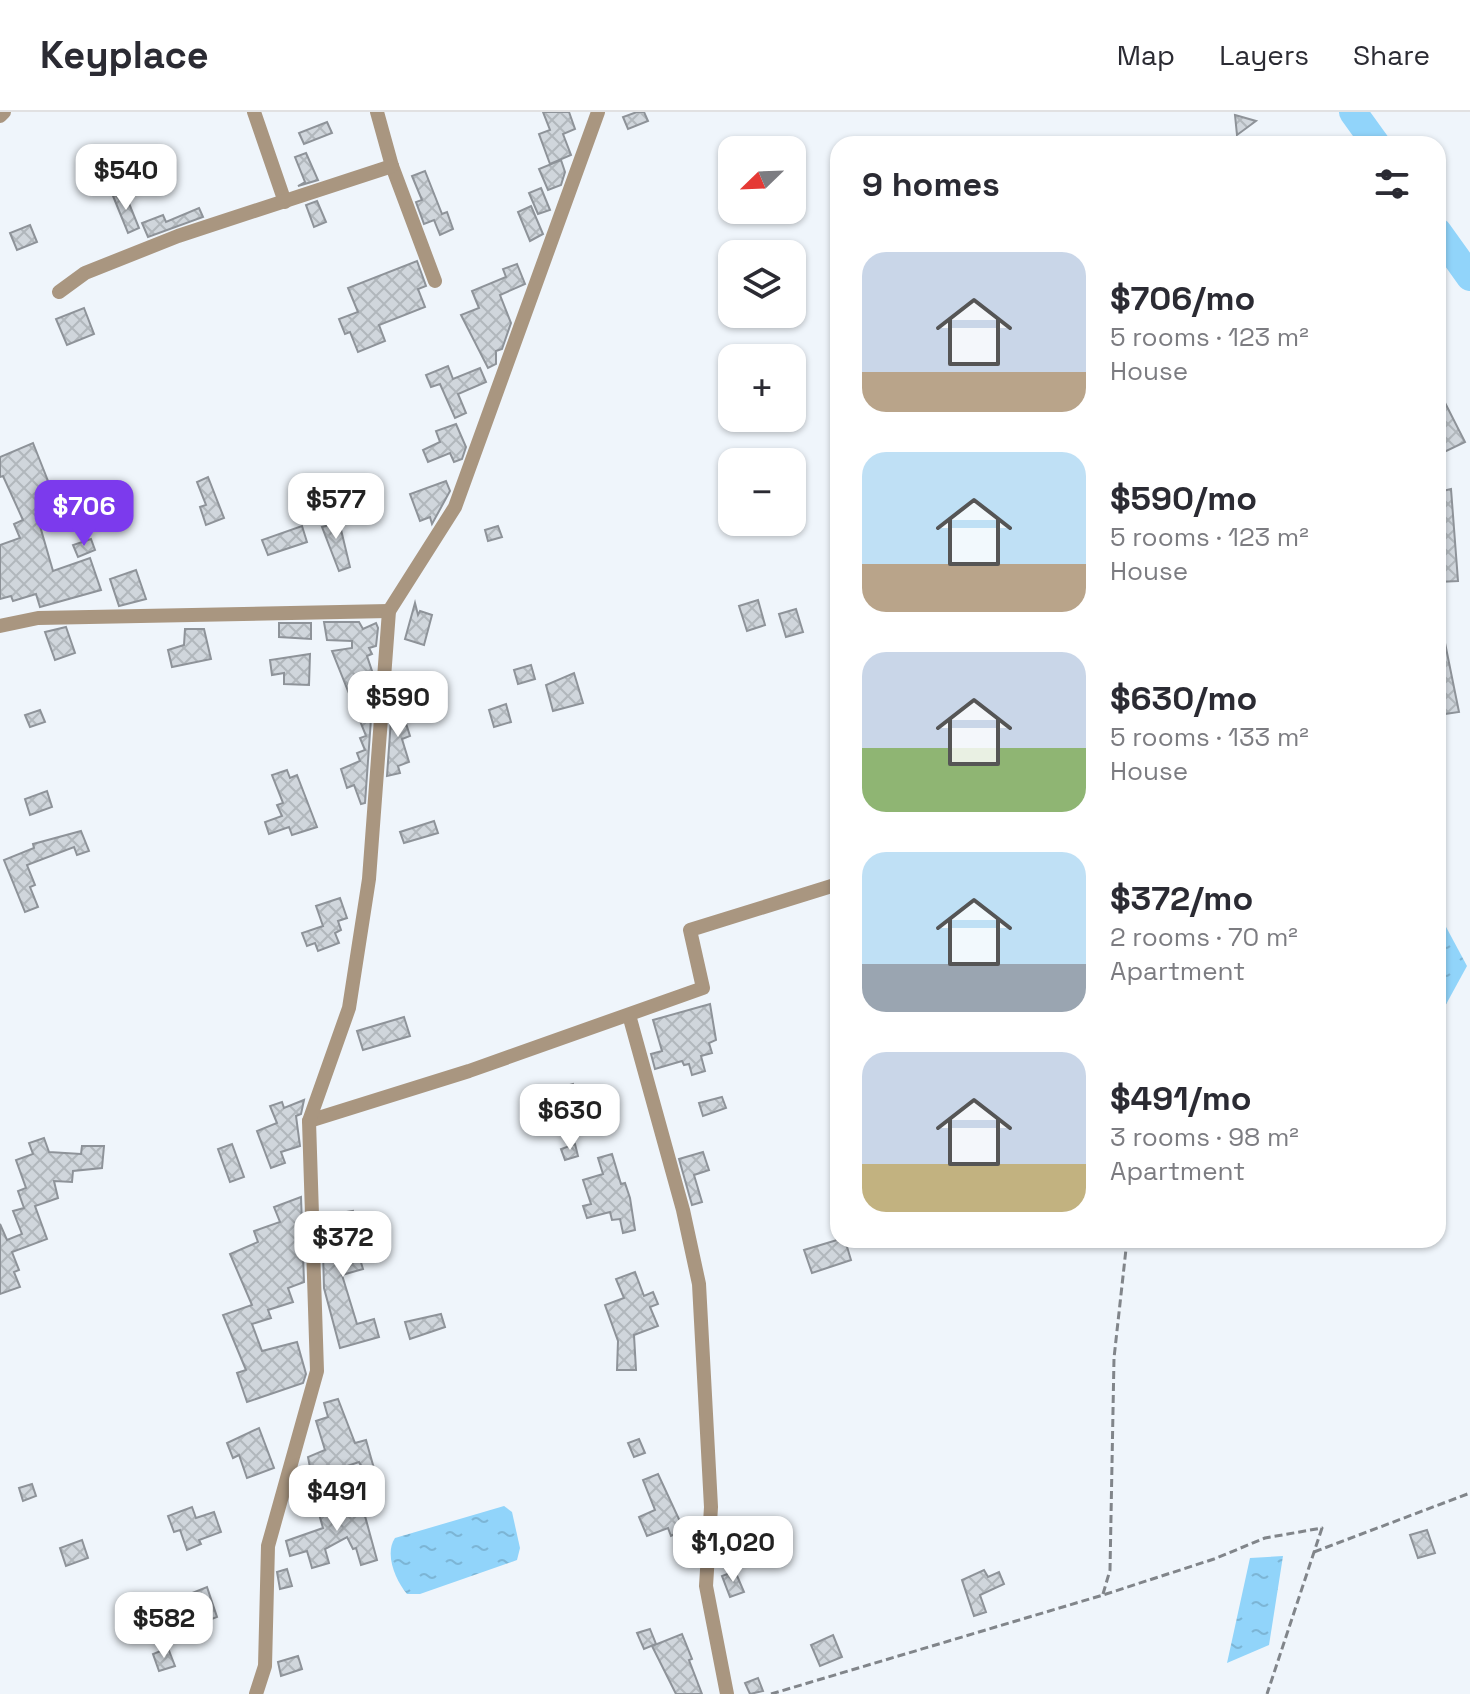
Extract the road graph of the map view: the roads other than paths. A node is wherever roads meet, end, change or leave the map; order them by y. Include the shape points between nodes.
1 (4, 112) edge
2 (254, 112) edge
3 (377, 112) edge
4 (598, 112) edge
5 (0, 116) edge
6 (392, 166) junction
7 (285, 202) junction
8 (435, 281) dead end
9 (59, 292) dead end
10 (389, 611) junction
11 (0, 626) edge
12 (830, 886) edge
13 (629, 1015) junction
14 (309, 1121) junction
15 (256, 1694) edge
16 (727, 1694) edge

1 - 5 street
2 - 7 street
3 - 6 street
4 - 10 street via 455,507
6 - 7 street
6 - 8 street
7 - 9 street via 85,273
10 - 11 street via 38,618
10 - 14 street via 365,907 349,1008
12 - 13 street via 690,930 703,988
13 - 14 street
13 - 16 street via 699,1284 711,1507 706,1586
14 - 15 street via 317,1371 268,1546 265,1666

